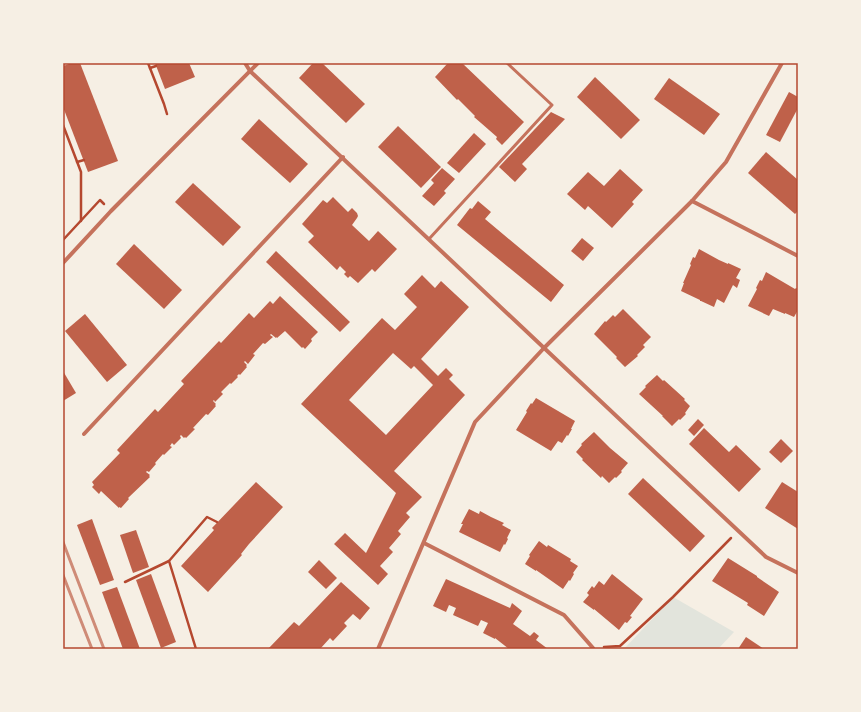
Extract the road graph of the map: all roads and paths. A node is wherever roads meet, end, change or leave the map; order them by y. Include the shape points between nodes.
1 (148, 63) edge
2 (245, 63) edge
3 (258, 63) edge
4 (507, 63) edge
5 (782, 63) edge
6 (156, 66) dead end
7 (150, 68) junction
8 (250, 71) junction
9 (167, 114) dead end
10 (63, 124) edge
11 (343, 157) junction
12 (84, 160) dead end
13 (77, 162) junction
14 (692, 201) junction
15 (82, 221) dead end
16 (429, 238) junction
17 (798, 256) edge
18 (63, 263) edge
19 (544, 348) junction
20 (84, 434) dead end
21 (217, 522) dead end
22 (738, 531) junction
23 (424, 542) junction
24 (169, 561) junction
25 (798, 573) edge
26 (125, 582) dead end
27 (593, 648) edge
28 (196, 649) edge
29 (378, 649) edge

1 - 7 path
2 - 8 street
3 - 8 street
4 - 16 lane via 552,105
5 - 14 street via 726,162
6 - 7 path
7 - 9 path
8 - 11 street
8 - 18 street
10 - 13 path
11 - 16 street
11 - 20 street
12 - 13 path
13 - 15 path via 81,172
14 - 17 street
14 - 19 street
16 - 19 street
19 - 22 street
19 - 23 street via 475,422
21 - 24 path via 207,517
22 - 25 street via 766,557
22 - 27 path via 620,646
23 - 27 street via 564,615
23 - 29 street
24 - 26 path
24 - 28 path

